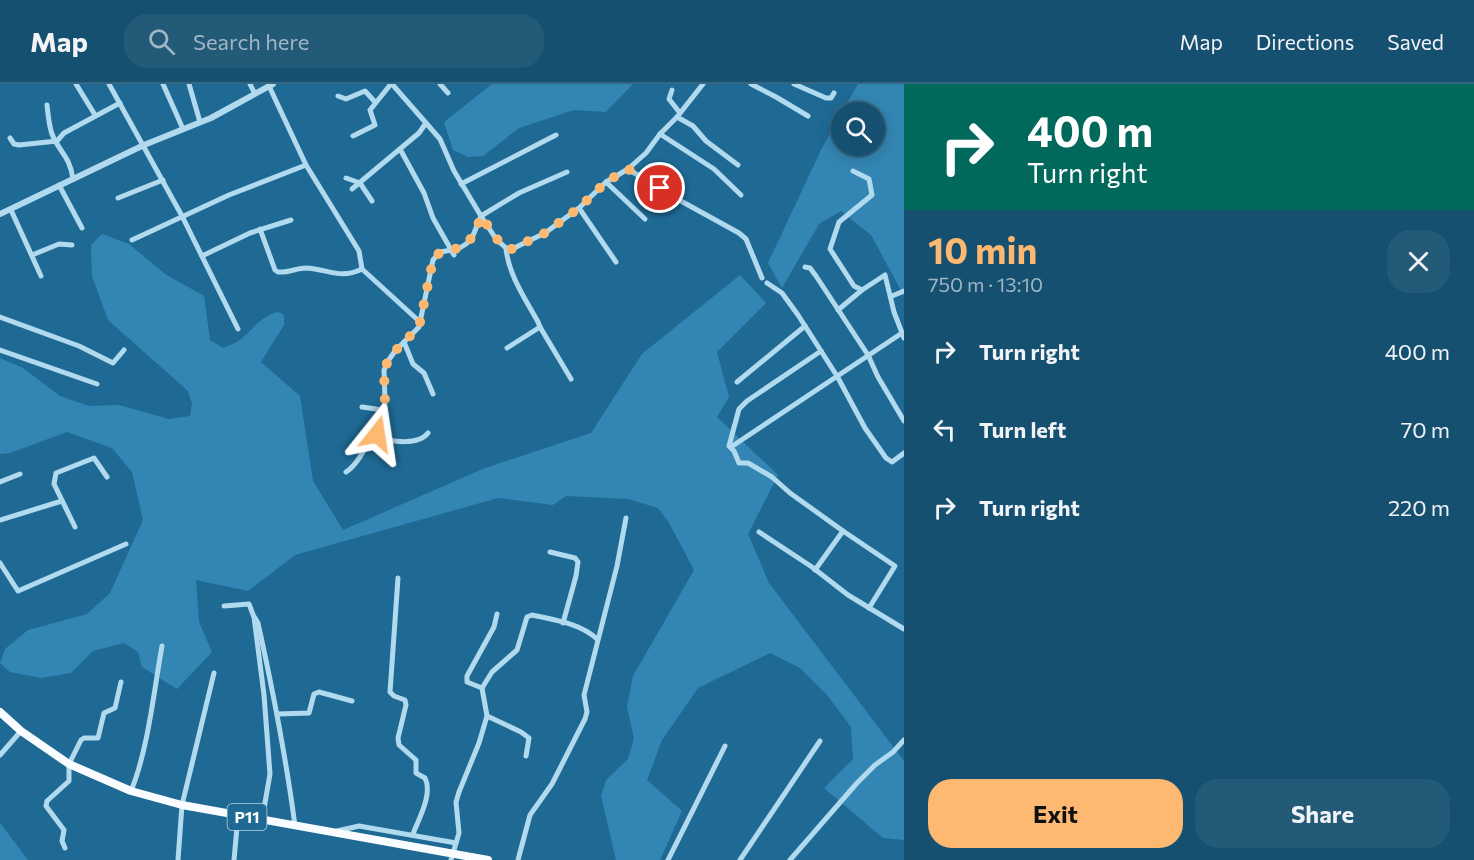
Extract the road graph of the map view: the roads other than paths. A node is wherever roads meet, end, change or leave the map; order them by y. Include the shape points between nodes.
1 (76, 84) edge
2 (109, 84) edge
3 (163, 84) edge
4 (189, 84) edge
5 (250, 84) edge
6 (392, 84) edge
7 (440, 84) edge
8 (703, 84) edge
9 (751, 84) edge
10 (794, 84) edge
11 (271, 85) edge
12 (672, 90) dead end
13 (448, 93) dead end
14 (834, 93) dead end
15 (255, 94) junction
16 (338, 96) dead end
17 (375, 102) junction
18 (120, 103) junction
19 (47, 105) dead end
20 (95, 115) junction
21 (678, 115) junction
22 (808, 116) dead end
23 (200, 122) junction
24 (426, 123) junction
25 (183, 129) junction
26 (660, 134) junction
27 (556, 135) dead end
28 (353, 136) dead end
29 (10, 138) dead end
30 (57, 141) junction
31 (144, 145) junction
32 (400, 149) junction
33 (306, 165) junction
34 (738, 165) dead end
35 (628, 169) junction
36 (853, 171) dead end
37 (567, 172) dead end
38 (346, 178) dead end
39 (72, 179) junction
40 (163, 180) junction
41 (606, 182) junction
42 (360, 183) junction
43 (461, 184) junction
44 (59, 185) junction
45 (352, 189) dead end
46 (741, 195) dead end
47 (118, 198) dead end
48 (372, 201) dead end
49 (579, 208) junction
50 (11, 210) junction
51 (0, 214) edge
52 (182, 216) junction
53 (481, 216) junction
54 (645, 219) dead end
55 (291, 220) dead end
56 (82, 228) dead end
57 (260, 229) junction
58 (132, 240) dead end
59 (72, 245) dead end
60 (506, 248) junction
61 (452, 252) junction
62 (33, 255) junction
63 (202, 256) junction
64 (616, 262) dead end
65 (805, 267) dead end
66 (362, 269) junction
67 (41, 276) dead end
68 (762, 278) dead end
69 (767, 284) dead end
70 (862, 290) junction
71 (904, 291) edge
72 (892, 296) junction
73 (838, 310) junction
74 (0, 317) edge
75 (420, 322) junction
76 (805, 326) junction
77 (540, 327) junction
78 (238, 329) dead end
79 (903, 336) edge
80 (404, 342) junction
81 (507, 348) dead end
82 (0, 350) edge
83 (124, 350) dead end
84 (821, 351) junction
85 (868, 355) junction
86 (837, 376) junction
87 (571, 379) dead end
88 (737, 382) dead end
89 (97, 384) dead end
90 (433, 394) dead end
91 (362, 407) dead end
92 (383, 410) junction
93 (904, 421) edge
94 (380, 424) junction
95 (428, 433) dead end
96 (730, 447) junction
97 (904, 453) edge
98 (346, 472) dead end
99 (20, 474) dead end
100 (107, 477) dead end
101 (0, 482) edge
102 (62, 501) junction
103 (626, 518) dead end
104 (0, 520) edge
105 (75, 527) dead end
106 (843, 531) junction
107 (759, 532) dead end
108 (126, 544) dead end
109 (550, 552) dead end
110 (0, 563) edge
111 (815, 570) junction
112 (398, 578) dead end
113 (224, 606) dead end
114 (869, 608) junction
115 (497, 614) dead end
116 (254, 617) junction
117 (563, 623) junction
118 (904, 629) edge
119 (597, 639) junction
120 (162, 645) dead end
121 (214, 673) dead end
122 (121, 682) dead end
123 (482, 688) junction
124 (352, 701) dead end
125 (0, 712) edge
126 (278, 714) junction
127 (487, 716) junction
128 (21, 731) junction
129 (904, 740) edge
130 (820, 741) dead end
131 (725, 746) dead end
132 (0, 755) edge
133 (526, 756) dead end
134 (69, 764) junction
135 (131, 791) junction
136 (182, 806) junction
137 (238, 816) junction
138 (262, 820) junction
139 (295, 825) junction
140 (333, 832) junction
141 (413, 834) junction
142 (456, 843) junction
143 (65, 848) dead end
144 (453, 856) edge
145 (178, 860) edge
146 (234, 860) edge
147 (488, 860) edge
148 (518, 860) edge
149 (668, 860) edge
150 (740, 860) edge
151 (790, 860) edge

1 - 20 street
2 - 18 street
3 - 25 street
4 - 23 street
5 - 15 street
6 - 17 street
6 - 24 street
7 - 13 street
8 - 21 street
9 - 22 street
10 - 14 street via 826,98
11 - 15 street
11 - 33 street
12 - 21 street via 669,99
15 - 23 street
16 - 17 street via 346,99 365,91
17 - 28 street via 370,110 375,125
18 - 20 street
18 - 31 street
19 - 30 street via 51,133
20 - 30 street
21 - 26 street
21 - 34 street
23 - 25 street
24 - 32 street
24 - 43 street via 440,139
25 - 31 street
26 - 35 street
26 - 46 street via 714,169
27 - 43 street
29 - 30 street via 18,145
30 - 39 street via 71,168
31 - 39 street
31 - 40 street
32 - 42 street
32 - 61 street
33 - 52 street
33 - 66 street via 358,251
35 - 41 street
35 - 68 street via 739,233 746,239
36 - 70 street via 869,179 872,195 839,222 830,249 854,286
37 - 53 street via 519,193
38 - 42 street
39 - 44 street
40 - 47 street
40 - 52 street
41 - 49 street
41 - 54 street
42 - 45 street
42 - 48 street
43 - 53 street
44 - 50 street
44 - 56 street
49 - 60 street via 545,233 512,249
49 - 64 street
50 - 51 street
50 - 62 street
52 - 58 street
52 - 63 street
53 - 60 street
53 - 61 street via 472,238
55 - 57 street
57 - 63 street
57 - 66 street via 278,272 308,268 349,274
59 - 62 street via 59,244
60 - 77 street via 506,256
61 - 75 street via 436,255 433,260
62 - 67 street
63 - 78 street
65 - 73 street via 810,268
66 - 75 street
69 - 76 street via 782,293
70 - 72 street via 885,276
70 - 73 street
71 - 72 street
72 - 79 street
73 - 85 street
74 - 83 street via 113,363
75 - 80 street
76 - 84 street
76 - 88 street
77 - 81 street
77 - 87 street
79 - 85 street
80 - 90 street via 412,364 424,373
80 - 92 street via 384,370
82 - 89 street
84 - 86 street
84 - 96 street via 739,409
85 - 86 street
85 - 93 street
86 - 96 street
86 - 97 street via 885,458 896,461
91 - 92 street
92 - 94 street
94 - 95 street via 377,434 384,439 420,440
94 - 98 street via 356,464
96 - 106 street via 739,463 748,463 772,477
99 - 101 street
100 - 102 street via 94,458 56,473 54,484
102 - 104 street
102 - 105 street
103 - 119 street
106 - 111 street
106 - 114 street via 895,566
107 - 111 street
108 - 110 street via 18,591
109 - 117 street via 578,562
111 - 114 street
112 - 141 street via 390,692 405,700 406,705 399,745 416,760 416,773 427,782 424,806
113 - 116 street via 246,603
114 - 118 street
115 - 123 street via 467,676 467,682
116 - 126 street
116 - 138 street via 270,774
117 - 119 street via 583,629
117 - 123 street via 527,617 517,650 492,672
119 - 148 street via 584,695 585,718 552,784 530,815
120 - 135 street
121 - 136 street
122 - 134 street via 115,708 104,713 98,738 81,740
123 - 127 street
124 - 126 street via 316,693 309,713
125 - 128 main road, P11
126 - 139 street
127 - 133 street via 526,735
127 - 142 street via 456,802
128 - 132 street
128 - 134 main road, P11
129 - 151 street via 874,765
130 - 150 street
131 - 149 street
134 - 135 main road, P11
134 - 143 street via 69,781 46,804 64,830
135 - 136 main road, P11
136 - 137 main road, P11
136 - 145 street
137 - 138 main road, P11
137 - 146 street
138 - 139 main road, P11
139 - 140 main road, P11
140 - 141 street via 359,826
140 - 144 main road, P11
141 - 142 street
142 - 144 street
144 - 147 main road, P11

